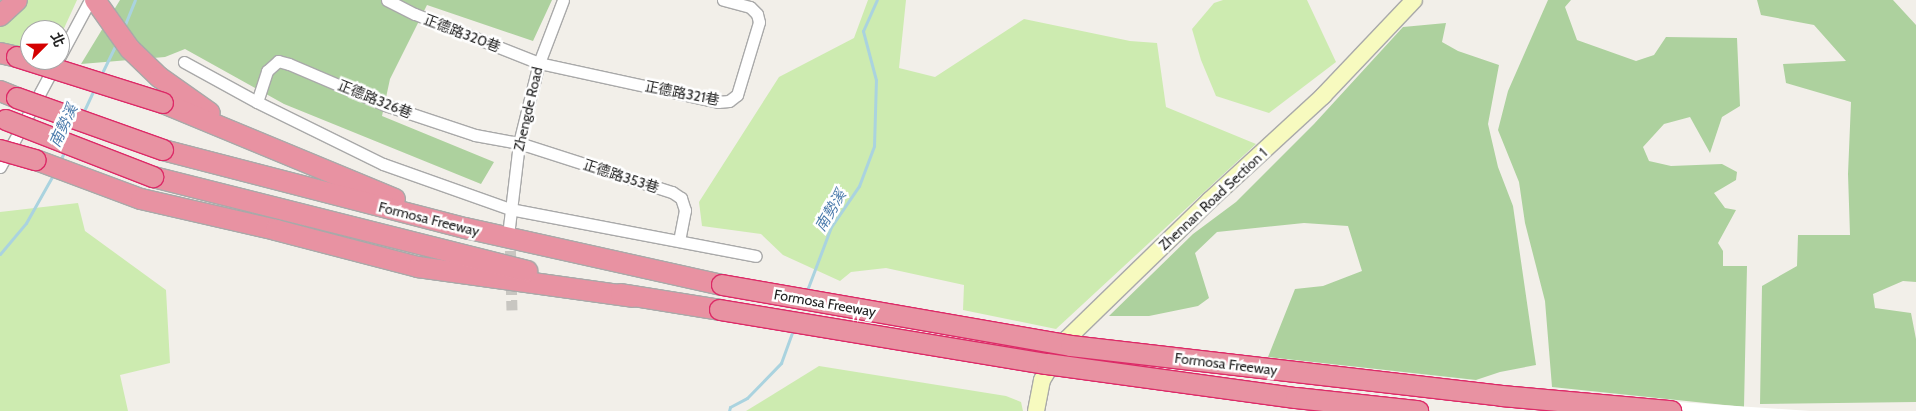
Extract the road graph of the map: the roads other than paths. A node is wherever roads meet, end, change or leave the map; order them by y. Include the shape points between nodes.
1 (17, 0) edge
2 (90, 0) edge
3 (95, 0) edge
4 (387, 0) edge
5 (562, 0) edge
6 (723, 0) edge
7 (1414, 0) edge
8 (0, 16) edge
9 (70, 37) edge
10 (9, 55) edge
11 (184, 62) dead end
12 (539, 63) junction
13 (53, 70) edge
14 (9, 94) edge
15 (257, 102) junction
16 (3, 119) edge
17 (519, 143) junction
18 (0, 150) edge
19 (0, 159) edge
20 (36, 160) junction
21 (309, 165) junction
22 (0, 167) edge
23 (510, 209) junction
24 (510, 224) tunnel mouth
25 (679, 240) junction
26 (756, 256) dead end
27 (641, 266) junction
28 (633, 297) junction
29 (1036, 411) edge
30 (1418, 411) edge
31 (1672, 411) edge

1 - 8 highway
2 - 9 street
3 - 21 highway via 130,49 158,77 205,110
4 - 12 street, 正德路320巷
5 - 12 street, Zhengde Road
6 - 12 street, 正德路321巷 via 750,7 759,22 737,94 730,100 718,102
7 - 29 street, Zhennan Road Section 1 via 1323,96 1067,339 1042,380
10 - 21 highway, bridge via 163,104
11 - 15 street
12 - 17 street, Zhengde Road
13 - 22 street
14 - 27 highway, Formosa Freeway, bridge via 163,150 465,228
15 - 17 street, 正德路326巷 via 267,71 278,62 385,105 475,135
15 - 23 street via 383,164
16 - 28 highway, Formosa Freeway, bridge via 153,177
17 - 23 street, Zhengde Road
17 - 25 street, 正德路353巷 via 672,192 681,198 684,210
18 - 20 highway, bridge
19 - 20 highway, bridge
20 - 28 highway via 141,199 418,267
21 - 27 highway via 383,196
23 - 24 street, Zhengde Road
23 - 25 street
25 - 26 street
27 - 31 highway, Formosa Freeway, bridge via 722,285 1071,346 1502,396
28 - 30 highway, Formosa Freeway, bridge via 1047,364

